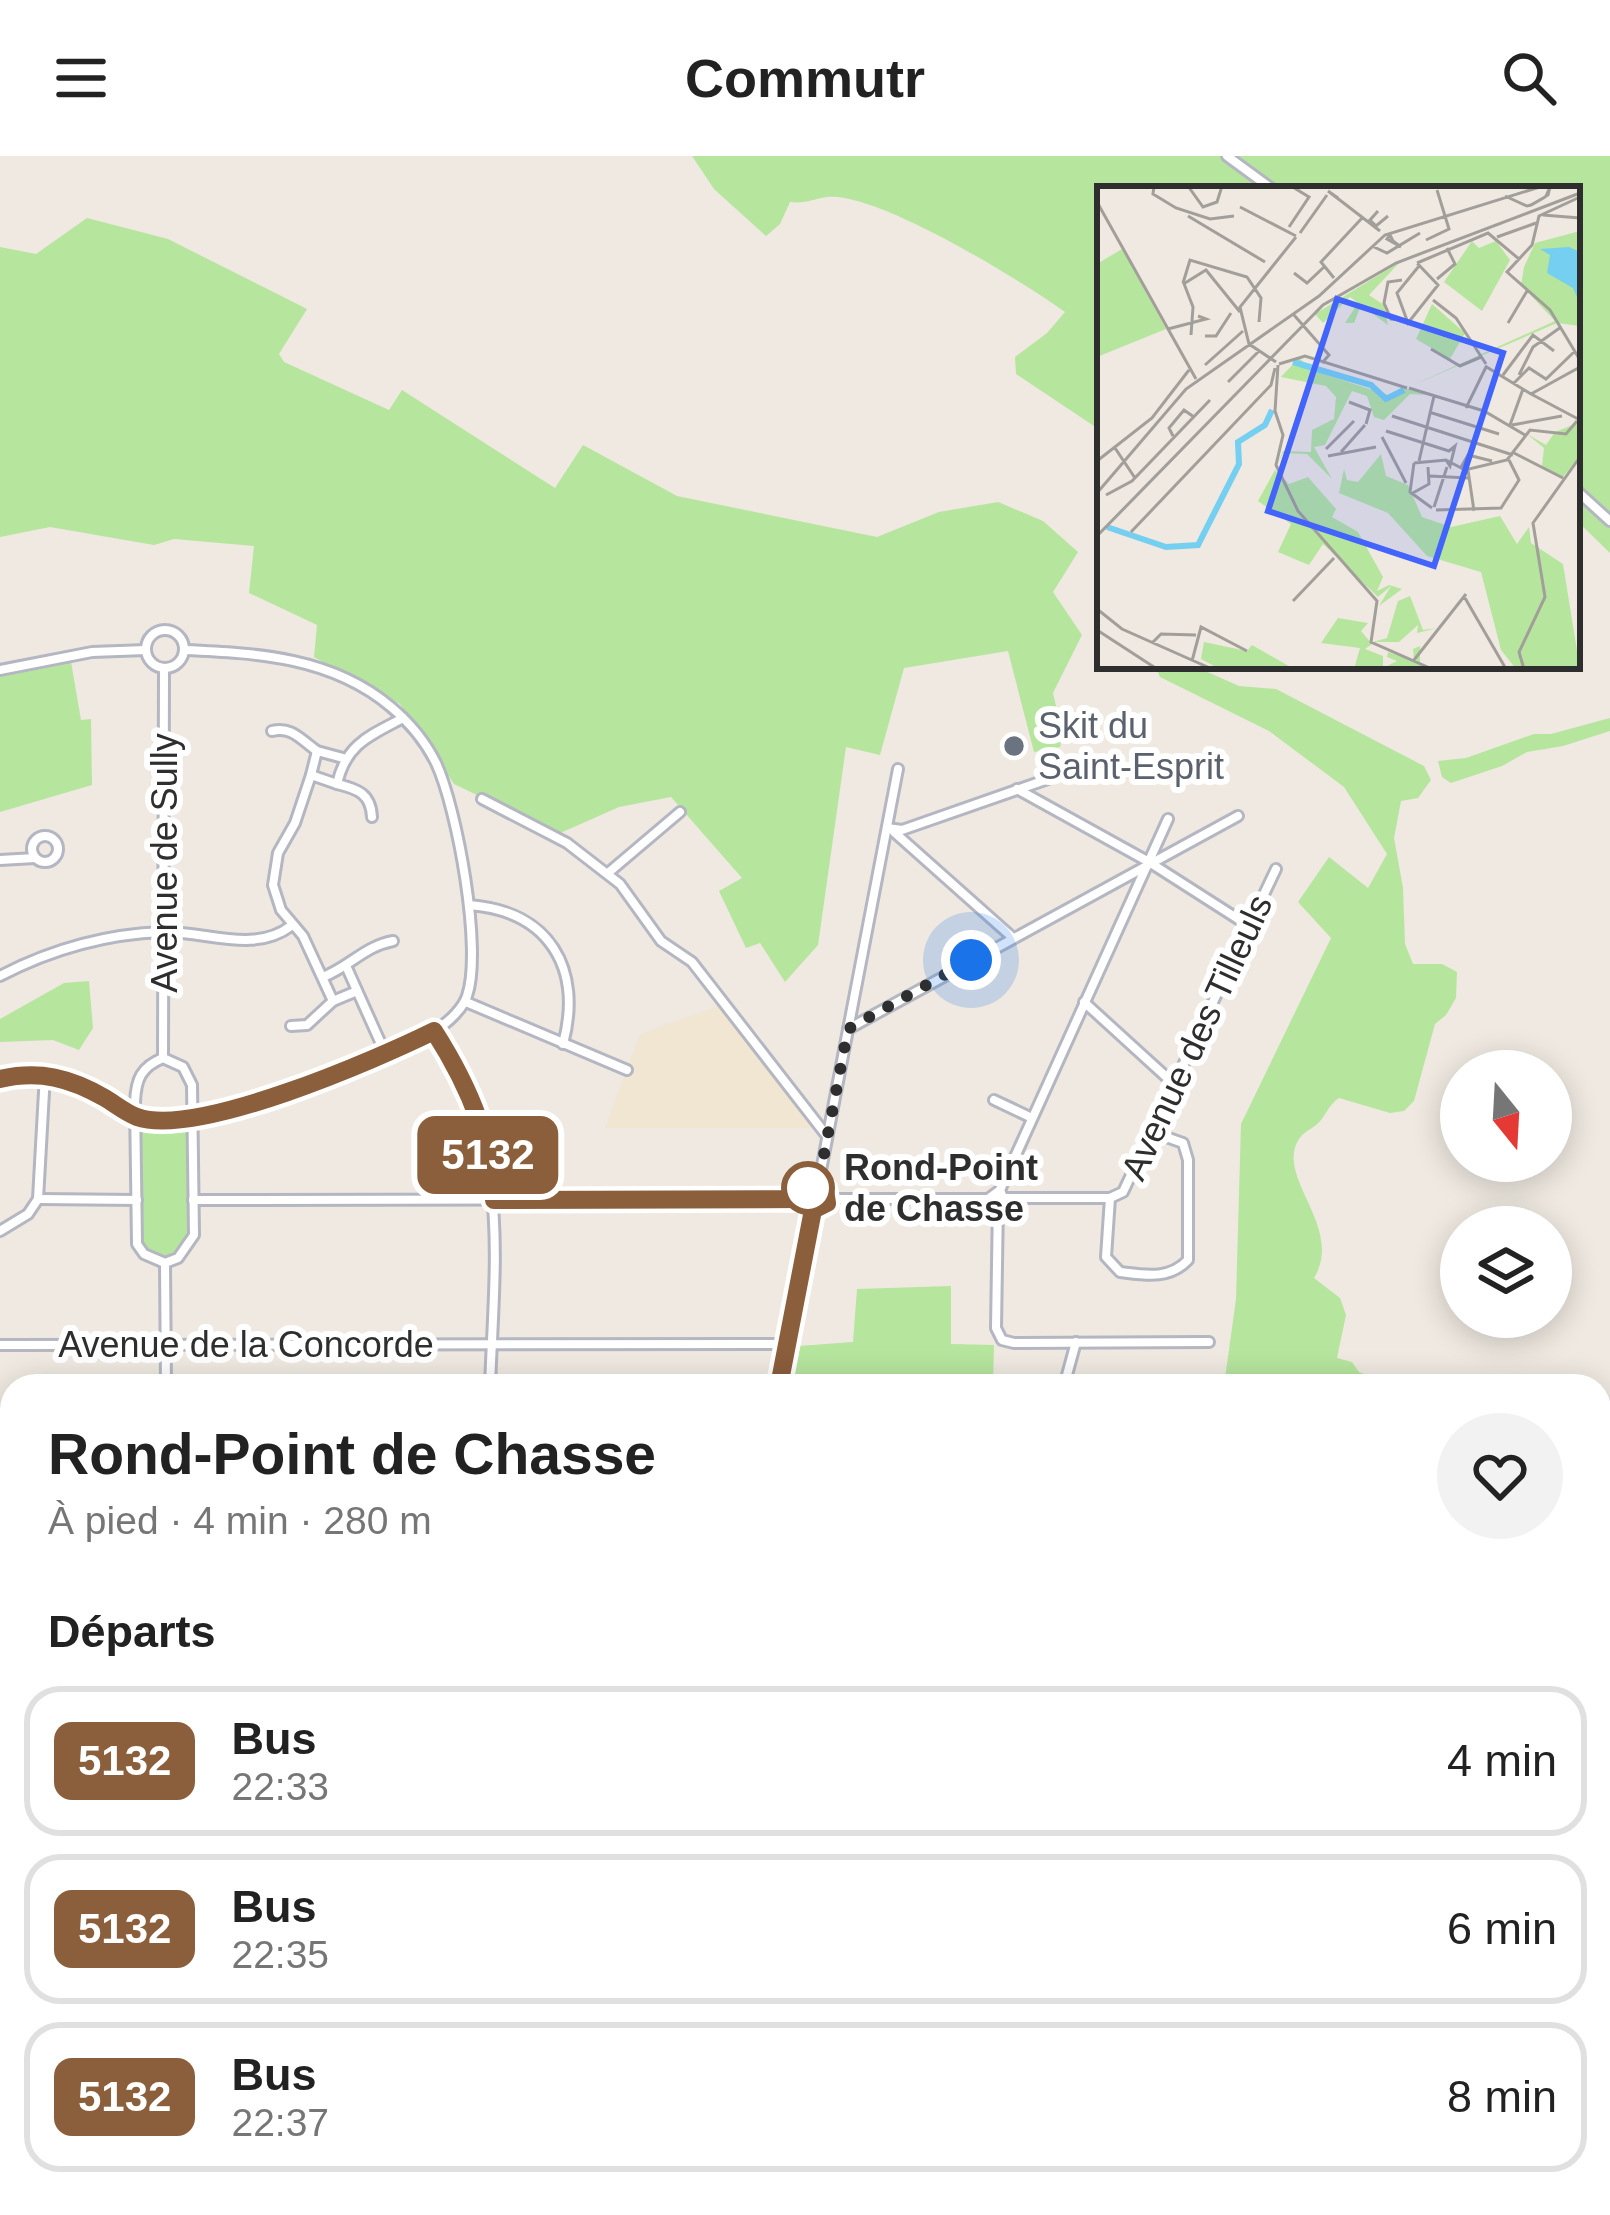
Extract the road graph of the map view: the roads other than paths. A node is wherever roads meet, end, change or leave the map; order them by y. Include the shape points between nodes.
1 (1227, 156) edge
2 (1268, 186) edge
3 (1580, 494) edge
4 (1610, 521) edge
5 (146, 650) junction
6 (184, 650) junction
7 (164, 668) junction
8 (0, 670) edge
9 (403, 718) junction
10 (272, 730) dead end
11 (317, 751) junction
12 (343, 758) junction
13 (898, 769) dead end
14 (1071, 771) dead end
15 (311, 775) junction
16 (337, 784) junction
17 (1017, 789) junction
18 (482, 799) dead end
19 (680, 812) dead end
20 (1238, 815) dead end
21 (372, 818) dead end
22 (1168, 820) dead end
23 (887, 828) junction
24 (35, 857) dead end
25 (0, 860) edge
26 (1150, 862) junction
27 (1276, 869) dead end
28 (608, 873) junction
29 (470, 905) junction
30 (292, 926) junction
31 (1249, 926) junction
32 (164, 932) junction
33 (1012, 937) junction
34 (393, 941) dead end
35 (347, 968) junction
36 (0, 976) edge
37 (323, 977) junction
38 (357, 991) junction
39 (333, 1001) junction
40 (466, 1002) junction
41 (1084, 1002) junction
42 (291, 1026) dead end
43 (848, 1029) junction
44 (434, 1031) junction
45 (563, 1044) junction
46 (386, 1055) junction
47 (163, 1058) junction
48 (627, 1070) dead end
49 (45, 1075) junction
50 (0, 1079) edge
51 (1174, 1084) junction
52 (994, 1100) dead end
53 (193, 1116) junction
54 (136, 1117) junction
55 (1032, 1118) junction
56 (1152, 1132) junction
57 (827, 1136) junction
58 (818, 1186) junction
59 (997, 1197) junction
60 (1110, 1198) junction
61 (38, 1199) junction
62 (803, 1199) junction
63 (828, 1199) junction
64 (136, 1200) junction
65 (193, 1200) junction
66 (494, 1200) junction
67 (813, 1210) junction
68 (0, 1231) edge
69 (165, 1263) junction
70 (1076, 1342) junction
71 (1209, 1342) dead end
72 (166, 1344) junction
73 (491, 1344) junction
74 (788, 1344) junction
75 (0, 1345) edge
76 (166, 1374) edge
77 (490, 1374) edge
78 (782, 1374) edge
79 (1067, 1374) edge

1 - 2 street
3 - 4 street
5 - 6 street via 163,630 178,635
5 - 7 street
5 - 8 street
6 - 7 street
6 - 9 street via 298,661 359,686
7 - 32 street, Avenue de Sully
9 - 12 street
9 - 29 street via 442,778
10 - 11 street via 294,732
11 - 12 street
11 - 15 street
12 - 16 street
13 - 23 street
14 - 17 street
15 - 16 street
15 - 30 street via 274,870
16 - 21 street via 360,790
17 - 23 street via 902,830
17 - 26 street
18 - 28 street via 557,836
19 - 28 street
20 - 26 street
22 - 26 street
23 - 33 street
23 - 43 street
24 - 25 street
26 - 31 street
26 - 33 street
26 - 41 street
27 - 31 street, Avenue des Tilleuls
28 - 57 street via 661,941 692,962
29 - 40 street
29 - 45 street via 526,919 558,953 572,1013
30 - 32 street via 254,940
30 - 37 street
31 - 51 street, Avenue des Tilleuls
32 - 36 street via 84,942
32 - 47 street, Avenue de Sully
33 - 43 street
34 - 35 street via 372,945
35 - 37 street
35 - 38 street
37 - 39 street
38 - 39 street
38 - 46 street
39 - 42 street via 307,1025
40 - 44 street
40 - 45 street
41 - 51 street
41 - 55 street
43 - 57 street
44 - 46 street
44 - 66 street via 481,1126
45 - 48 street
46 - 53 street
47 - 53 street via 189,1074
47 - 54 street via 136,1083
49 - 50 street
49 - 54 street
49 - 61 street
51 - 56 street, Avenue des Tilleuls
52 - 55 street
53 - 54 street
53 - 65 street
54 - 64 street
55 - 59 street
56 - 60 street, Avenue des Tilleuls via 1123,1192
56 - 60 street via 1183,1143 1188,1160 1188,1260 1180,1269 1156,1277 1120,1272 1106,1256
57 - 58 street
58 - 62 street
58 - 63 street
59 - 60 street
59 - 63 street
59 - 70 street via 1002,1340
61 - 64 street
61 - 68 street
62 - 66 street
62 - 67 street
63 - 67 street
64 - 69 street via 137,1244
65 - 66 street
65 - 69 street via 194,1234
66 - 73 street
67 - 74 street
69 - 72 street
70 - 71 street
70 - 79 street
72 - 73 street, Avenue de la Concorde
72 - 75 street, Avenue de la Concorde
72 - 76 street
73 - 74 street, Avenue de la Concorde
73 - 77 street
74 - 78 street

